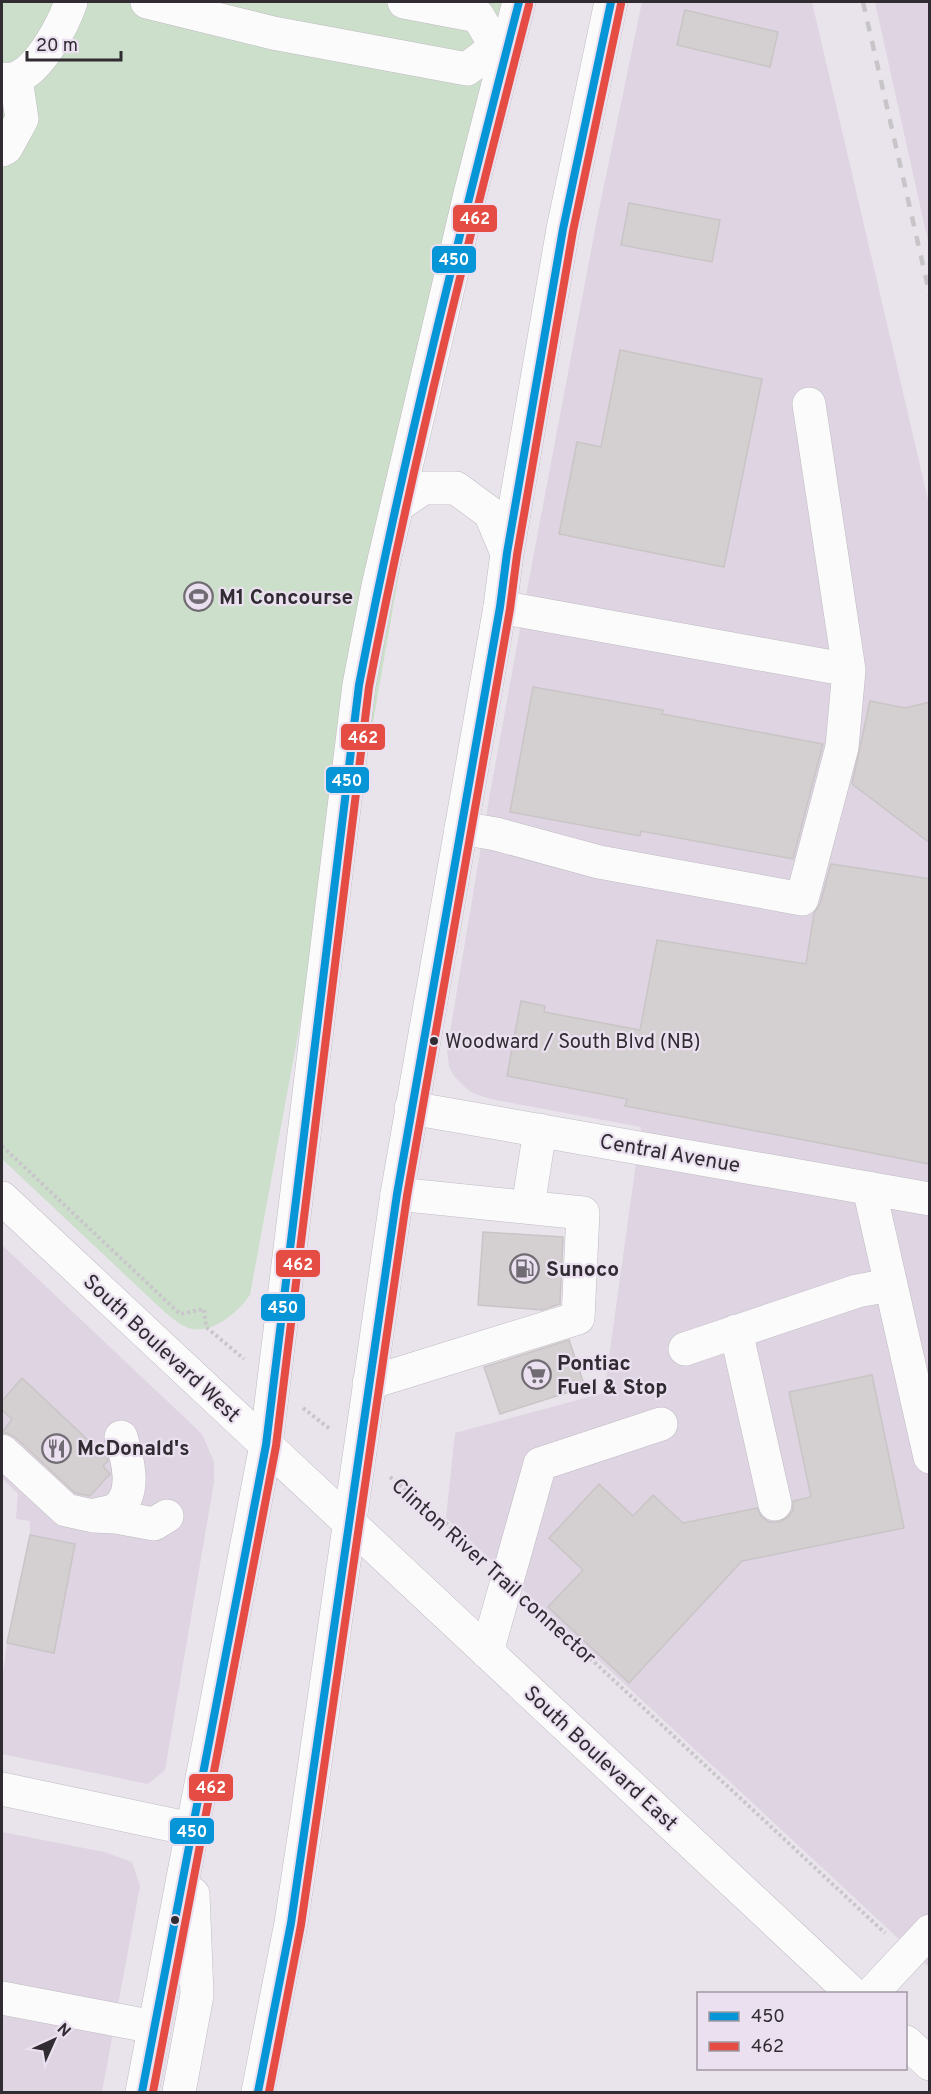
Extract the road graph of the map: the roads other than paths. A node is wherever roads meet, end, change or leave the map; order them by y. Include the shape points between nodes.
1 (71, 2) edge
2 (147, 2) edge
3 (404, 2) edge
4 (519, 2) edge
5 (611, 2) edge
6 (501, 50) junction
7 (9, 79) edge
8 (2, 150) edge
9 (809, 404) dead end
10 (397, 506) junction
11 (507, 554) junction
12 (500, 607) junction
13 (849, 670) junction
14 (461, 828) junction
15 (411, 1108) junction
16 (540, 1130) junction
17 (869, 1188) junction
18 (397, 1194) junction
19 (2, 1198) edge
20 (930, 1199) edge
21 (528, 1207) junction
22 (890, 1285) junction
23 (736, 1331) junction
24 (685, 1349) dead end
25 (369, 1383) junction
26 (662, 1424) dead end
27 (121, 1437) dead end
28 (266, 1445) junction
29 (2, 1451) edge
30 (930, 1457) edge
31 (775, 1504) dead end
32 (93, 1516) junction
33 (167, 1516) dead end
34 (349, 1522) junction
35 (487, 1652) junction
36 (2, 1789) edge
37 (191, 1829) junction
38 (930, 1931) edge
39 (851, 1992) edge
40 (873, 1992) edge
41 (2, 1998) edge
42 (154, 2027) junction
43 (907, 2043) edge
44 (930, 2064) edge
45 (142, 2092) edge
46 (179, 2092) edge
47 (258, 2092) edge

1 - 7 main road via 53,41 34,65
2 - 6 main road via 273,33 467,69
3 - 6 main road via 478,16
4 - 6 main road
5 - 11 main road via 563,229
6 - 10 main road
7 - 8 main road via 22,119
9 - 13 main road
10 - 11 main road via 423,488 456,488 490,513
10 - 28 main road via 359,685
11 - 12 main road
12 - 13 main road
12 - 14 main road
13 - 14 main road via 842,747 802,898 599,862
14 - 15 main road
15 - 16 main road, Central Avenue
15 - 18 main road
16 - 17 main road, Central Avenue
16 - 21 main road
17 - 20 main road, Central Avenue
17 - 22 main road
18 - 21 main road
18 - 25 main road
19 - 28 main road, South Boulevard West
21 - 25 main road via 583,1213 578,1318
22 - 23 main road via 857,1291
22 - 30 main road
23 - 24 main road
23 - 31 main road
25 - 34 main road
26 - 35 main road via 540,1464
27 - 32 main road via 128,1489 113,1511
28 - 34 main road, South Boulevard West
28 - 37 main road
29 - 32 main road via 66,1510
32 - 33 main road via 116,1516 153,1524
34 - 35 main road, South Boulevard East
34 - 47 main road via 291,1923
35 - 39 main road, South Boulevard East
36 - 37 main road
37 - 42 main road
37 - 46 main road via 197,1995
38 - 40 main road
41 - 42 main road
42 - 45 main road
43 - 44 main road

